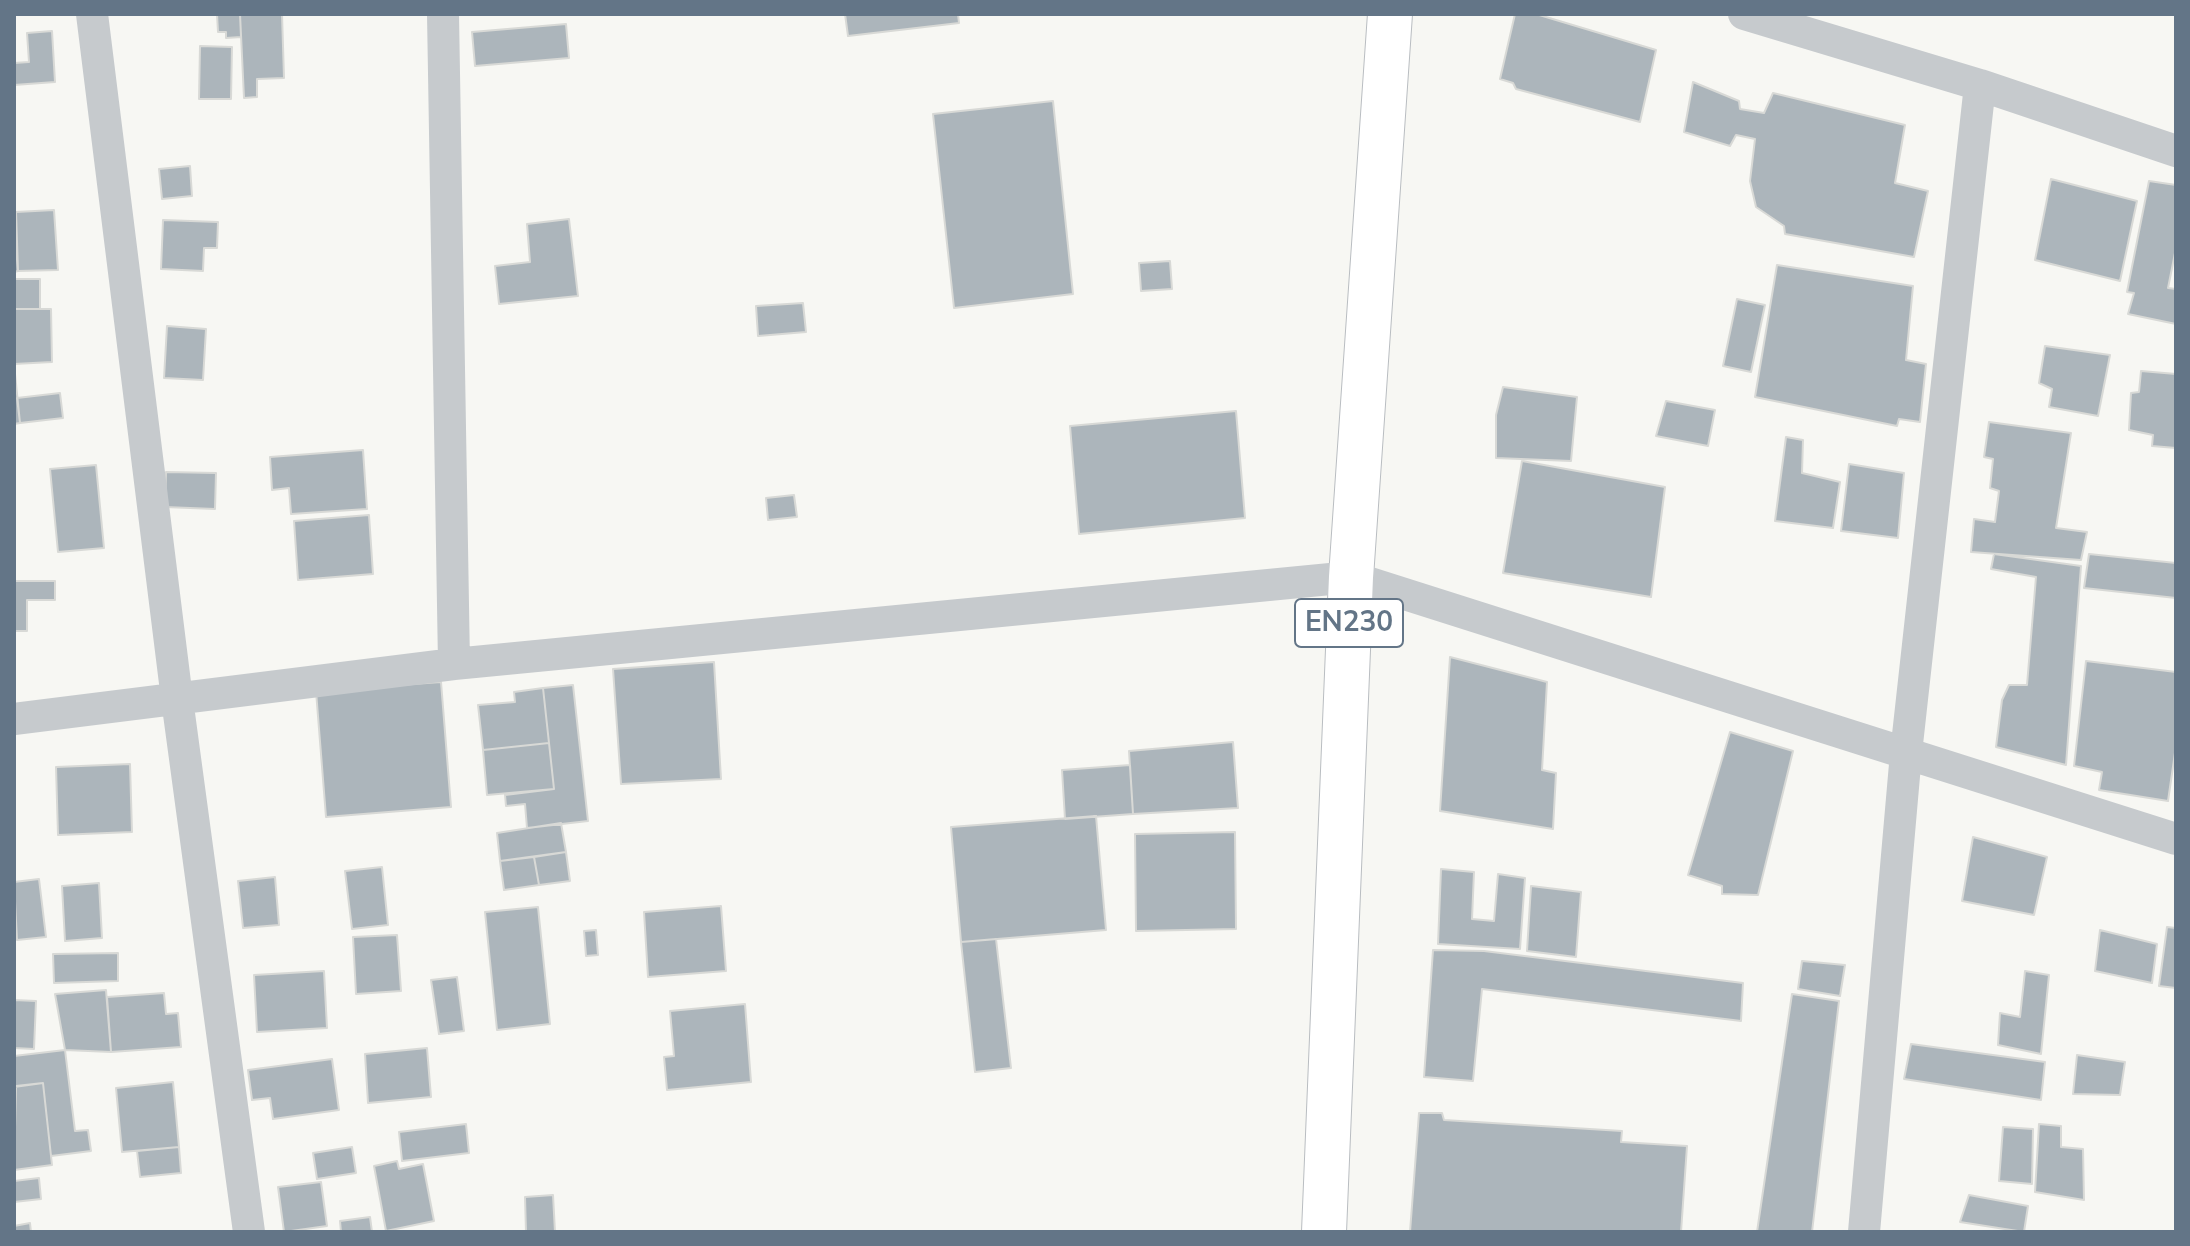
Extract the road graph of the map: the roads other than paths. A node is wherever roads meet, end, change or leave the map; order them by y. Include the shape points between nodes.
1 (92, 14) edge
2 (443, 14) edge
3 (1390, 14) edge
4 (1744, 14) edge
5 (1980, 85) junction
6 (2176, 151) edge
7 (1351, 577) junction
8 (454, 664) junction
9 (177, 699) junction
10 (14, 719) edge
11 (1906, 753) junction
12 (2176, 839) edge
13 (249, 1232) edge
14 (1324, 1232) edge
15 (1864, 1232) edge

1 - 9 street
2 - 8 street
3 - 7 main road, EN230
4 - 5 street
5 - 6 street
5 - 11 street
7 - 8 street
7 - 11 street
7 - 14 main road, EN230
8 - 9 street
9 - 10 street
9 - 13 street
11 - 12 street
11 - 15 street

